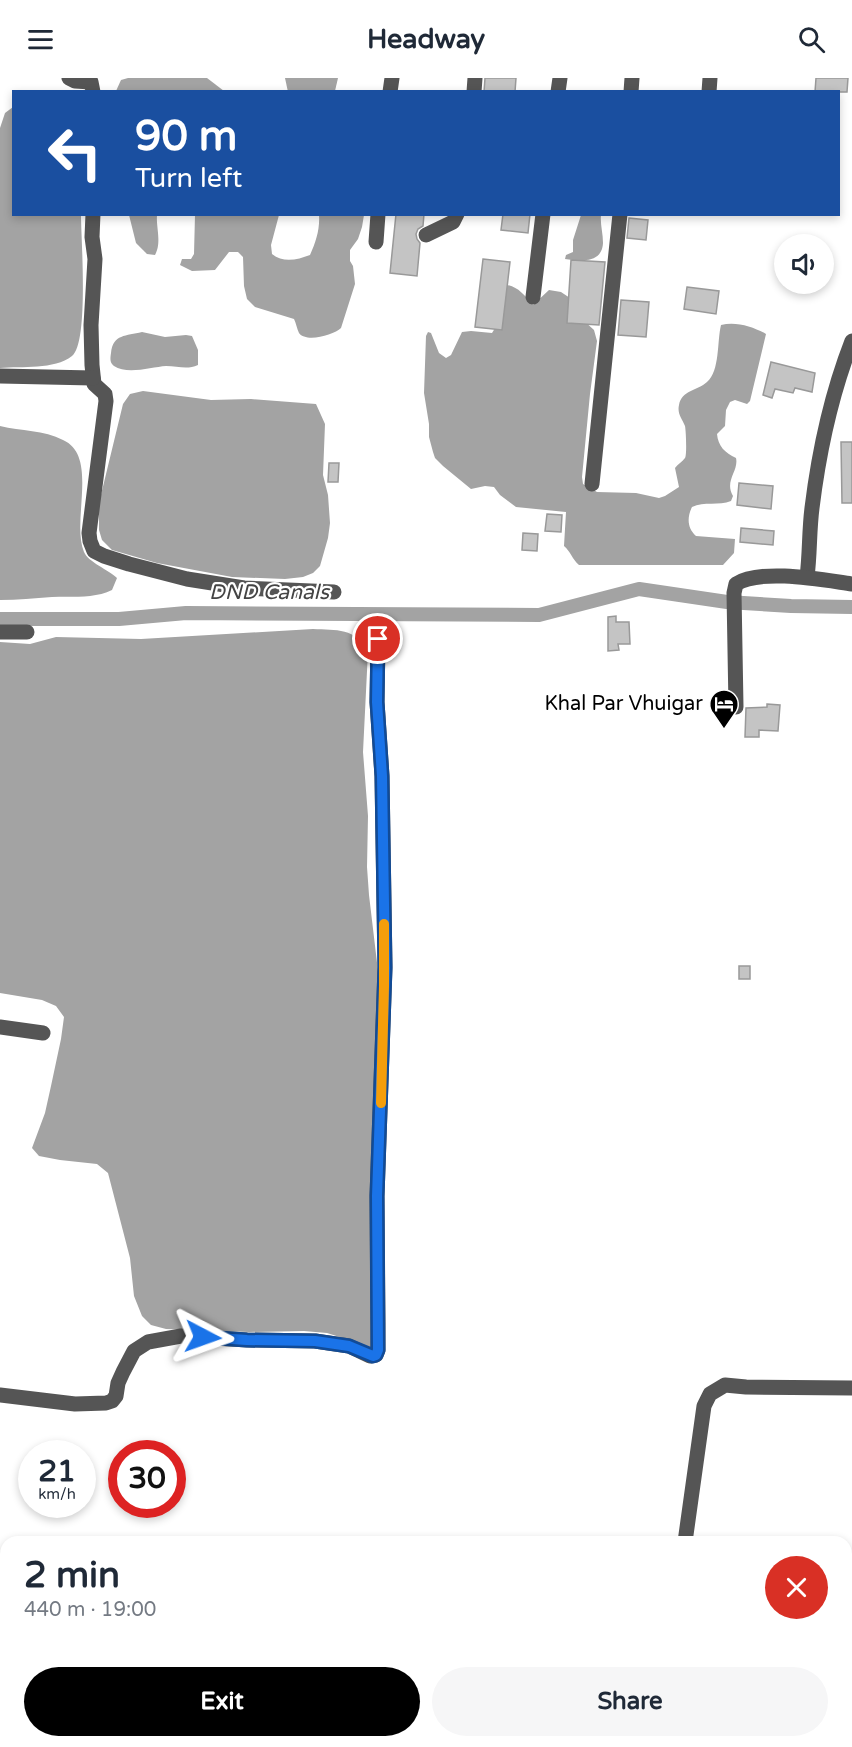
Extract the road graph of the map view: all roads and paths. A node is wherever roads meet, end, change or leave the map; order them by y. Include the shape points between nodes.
1 (69, 78) edge
2 (93, 90) edge
3 (93, 216) edge
4 (378, 216) edge
5 (456, 216) edge
6 (543, 216) edge
7 (620, 216) edge
8 (426, 236) dead end
9 (375, 242) dead end
10 (533, 297) dead end
11 (852, 341) edge
12 (0, 376) edge
13 (93, 378) junction
14 (592, 484) dead end
15 (807, 577) junction
16 (852, 584) edge
17 (334, 592) dead end
18 (0, 632) edge
19 (27, 632) dead end
20 (378, 639) dead end
21 (736, 707) dead end
22 (0, 1027) edge
23 (44, 1033) dead end
24 (852, 1388) edge
25 (0, 1395) edge
26 (686, 1536) edge

1 - 2 street via 91,82
3 - 13 street
4 - 9 street
5 - 8 street via 453,222
6 - 10 street
7 - 14 street
11 - 15 street via 824,433 812,509
12 - 13 street
13 - 17 street via 106,401 89,533 94,551 187,579 244,588
15 - 16 street
15 - 21 street via 761,576 736,584
18 - 19 street
20 - 25 street via 385,968 376,1355 315,1341 181,1336 148,1342 134,1351 116,1396 106,1403 75,1404
22 - 23 street
24 - 26 street via 725,1385 710,1395 704,1406

